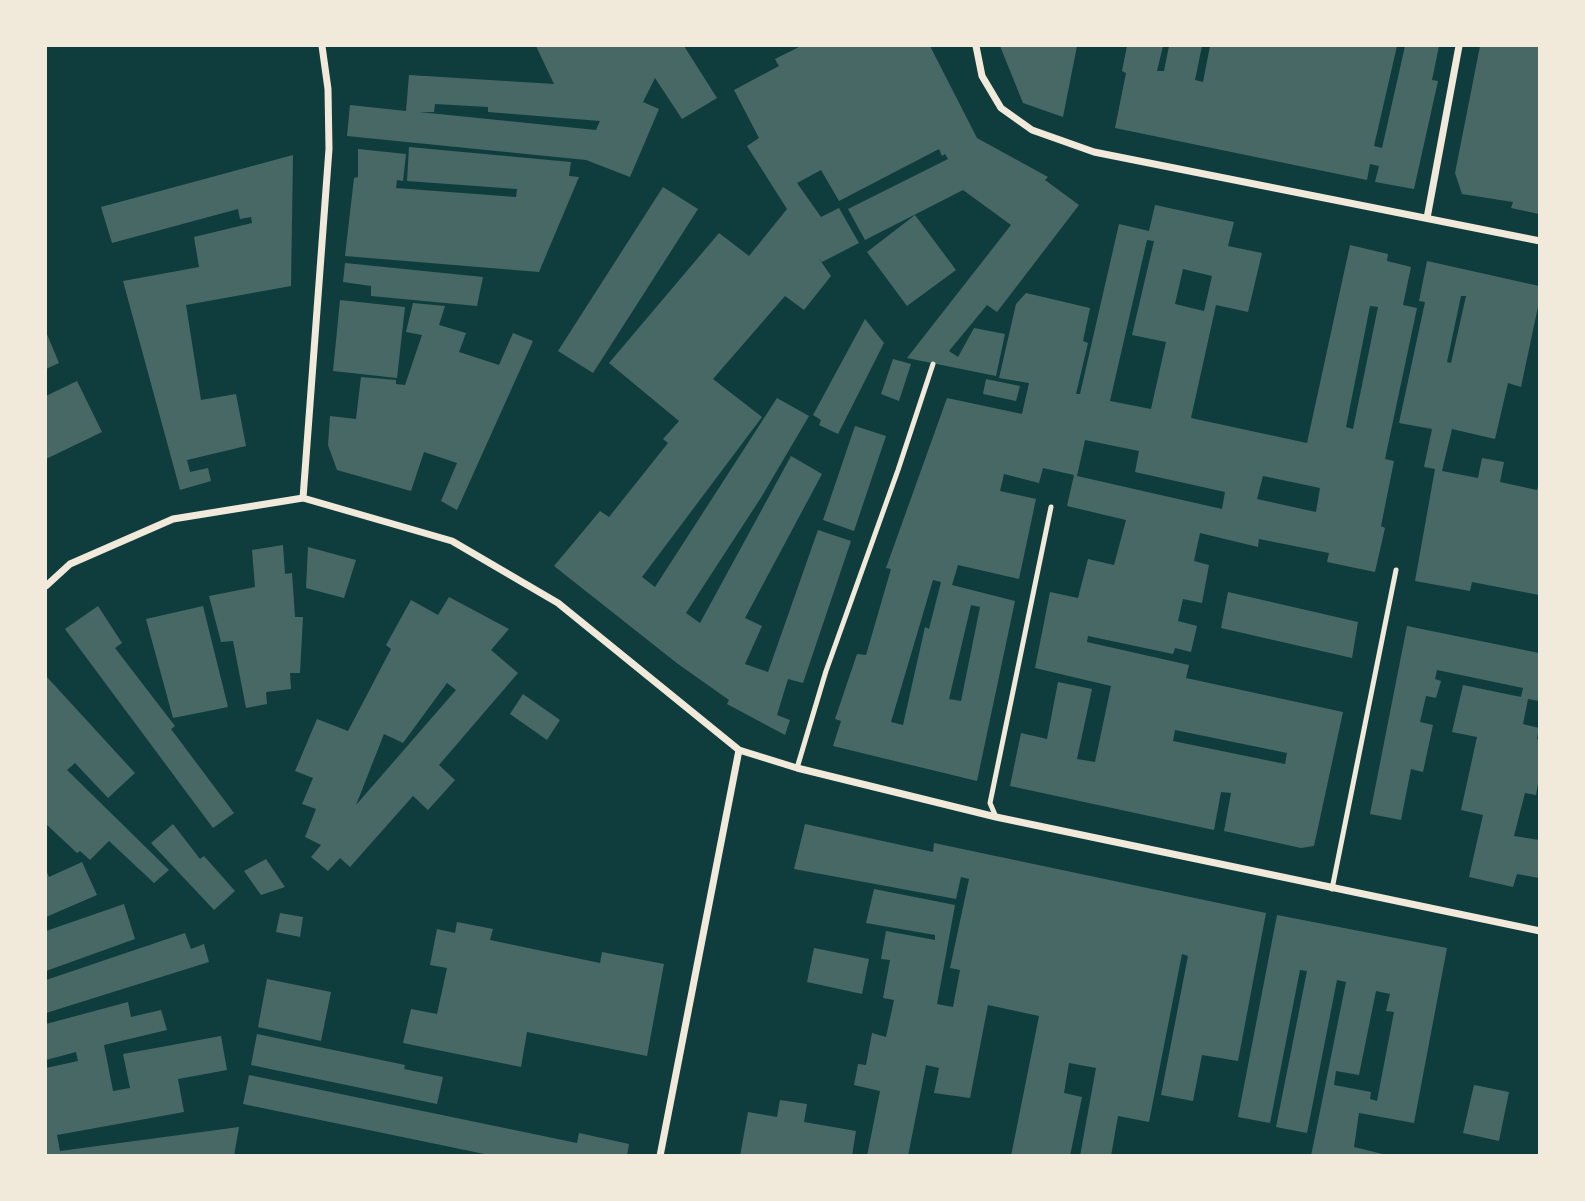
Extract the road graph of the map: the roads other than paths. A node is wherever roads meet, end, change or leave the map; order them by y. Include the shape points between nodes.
1 (322, 46) edge
2 (976, 46) edge
3 (1459, 46) edge
4 (1427, 218) junction
5 (1539, 241) edge
6 (933, 364) dead end
7 (303, 498) junction
8 (1051, 507) dead end
9 (1396, 570) dead end
10 (46, 586) edge
11 (739, 750) junction
12 (797, 768) junction
13 (996, 817) junction
14 (1332, 889) junction
15 (1539, 931) edge
16 (660, 1156) edge

1 - 7 street via 329,149
2 - 4 street via 982,76 1001,108 1032,130 1094,152
3 - 4 street
4 - 5 street
6 - 12 lane
7 - 10 street via 173,519 69,564
7 - 11 street via 452,541 558,603
8 - 13 lane via 990,803
9 - 14 lane
11 - 12 street
11 - 16 street
12 - 13 street
13 - 14 street
14 - 15 street

